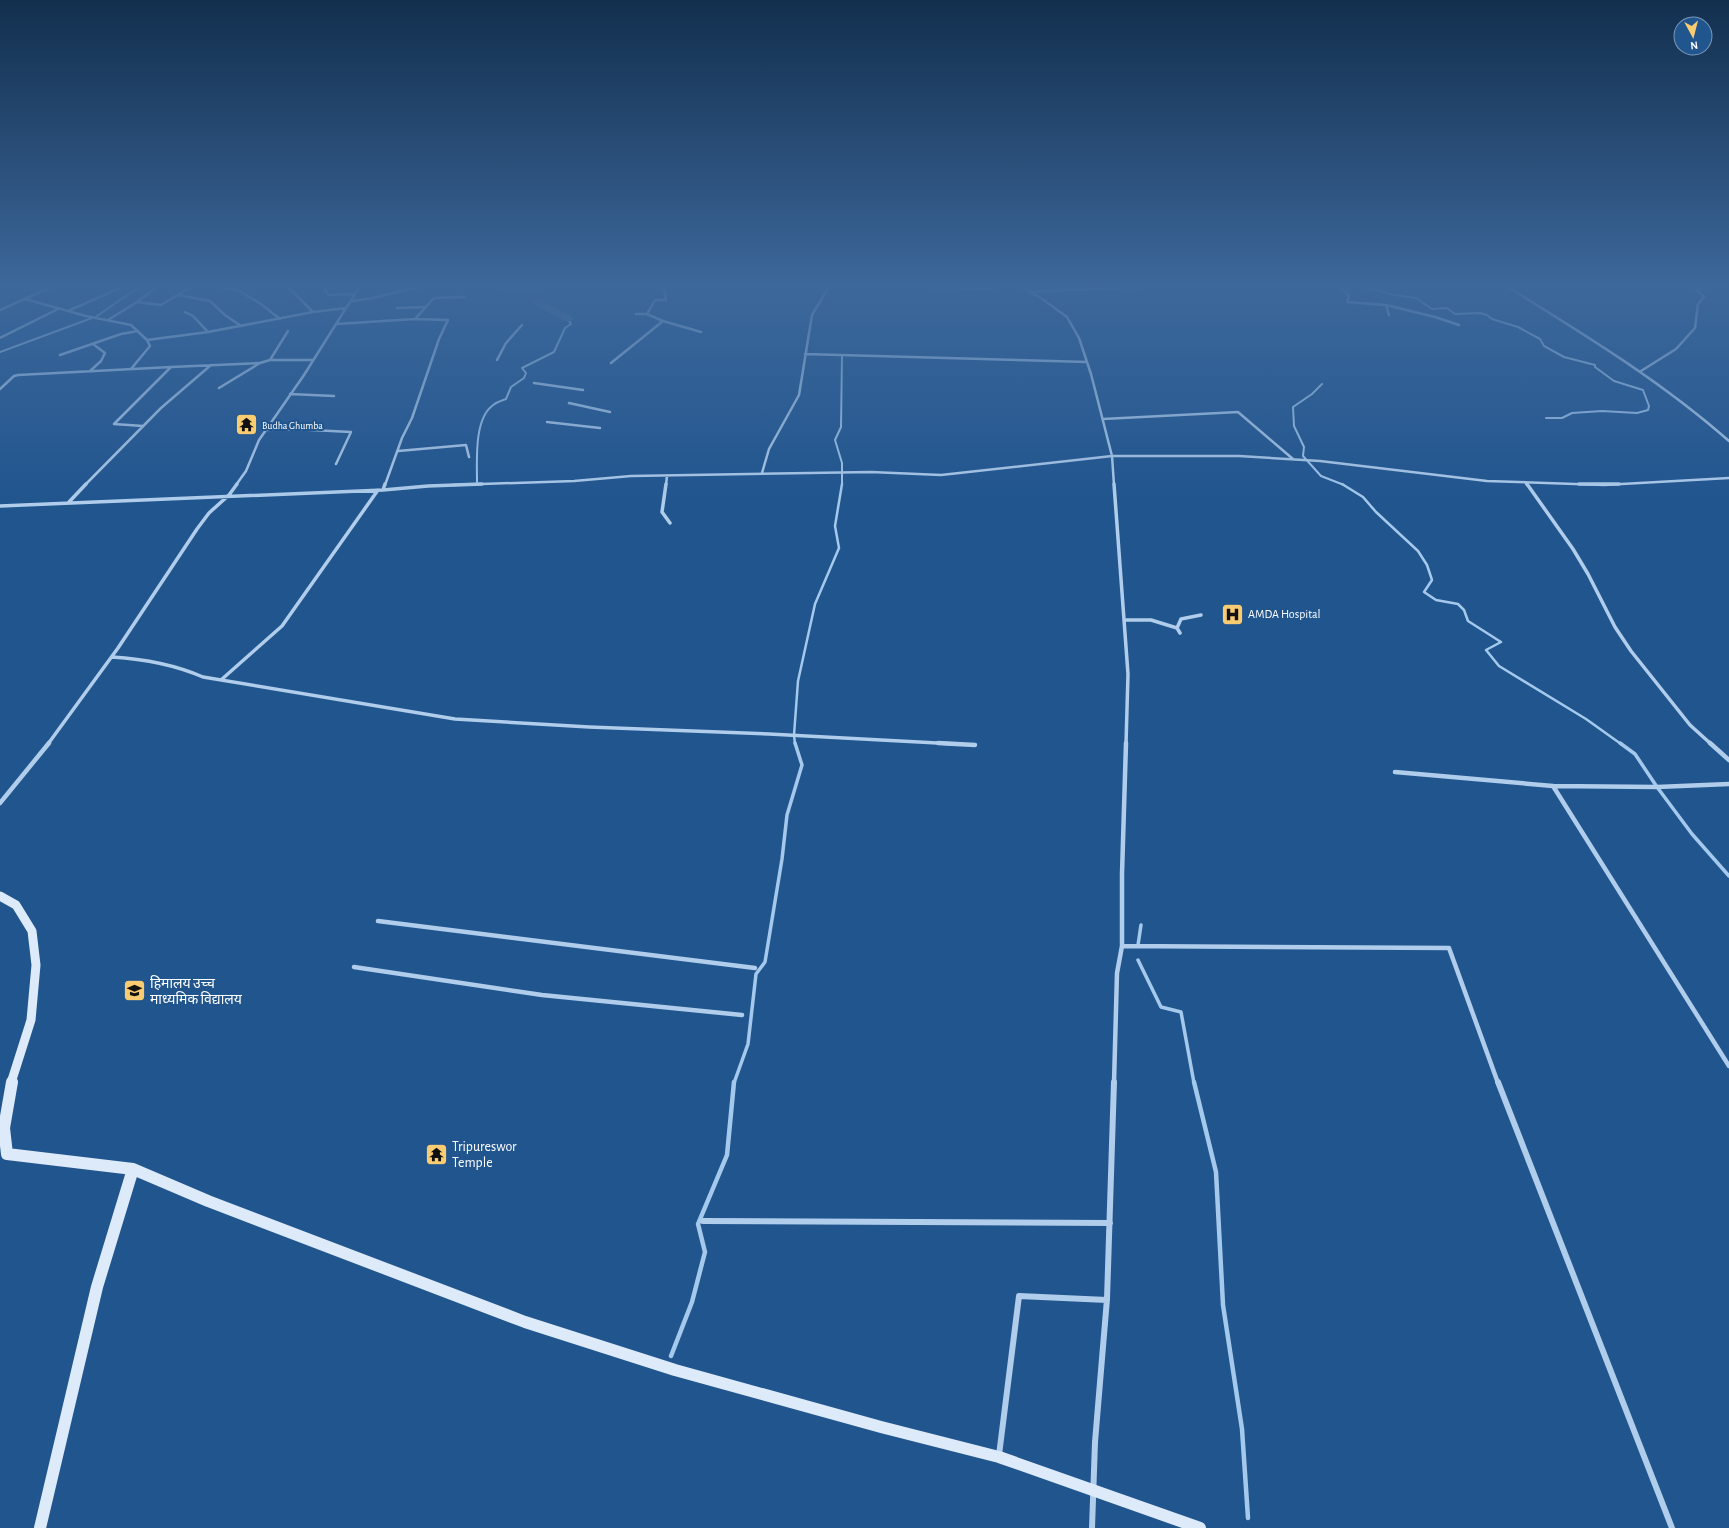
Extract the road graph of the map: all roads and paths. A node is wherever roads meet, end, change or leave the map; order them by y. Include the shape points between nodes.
1 (102, 358) edge
2 (139, 358) edge
3 (432, 358) edge
4 (616, 358) edge
5 (804, 358) edge
6 (957, 358) edge
7 (1086, 358) edge
8 (1620, 358) edge
9 (1662, 358) edge
10 (270, 360) joint
11 (313, 360) joint
12 (1087, 362) junction
13 (260, 363) junction
14 (610, 363) dead end
15 (211, 365) junction
16 (171, 367) junction
17 (130, 369) junction
18 (90, 371) junction
19 (1641, 372) junction
20 (534, 383) dead end
21 (219, 388) dead end
22 (0, 390) edge
23 (583, 390) dead end
24 (290, 394) junction
25 (334, 396) dead end
26 (569, 403) dead end
27 (610, 412) dead end
28 (1103, 420) junction
29 (547, 422) dead end
30 (142, 426) junction
31 (600, 428) dead end
32 (265, 430) junction
33 (1729, 442) edge
34 (398, 451) junction
35 (1112, 456) junction
36 (469, 457) dead end
37 (1294, 459) junction
38 (336, 464) dead end
39 (762, 473) junction
40 (667, 476) junction
41 (1729, 478) edge
42 (1525, 482) junction
43 (381, 490) junction
44 (229, 495) junction
45 (69, 502) junction
46 (0, 506) edge
47 (670, 523) dead end
48 (1201, 615) dead end
49 (1124, 620) junction
50 (1177, 628) junction
51 (1180, 633) dead end
52 (112, 657) junction
53 (221, 680) junction
54 (975, 745) dead end
55 (1729, 760) edge
56 (1395, 772) dead end
57 (1729, 784) edge
58 (1553, 786) junction
59 (0, 803) edge
60 (0, 896) edge
61 (378, 921) dead end
62 (1122, 946) junction
63 (354, 967) dead end
64 (755, 968) dead end
65 (742, 1015) dead end
66 (1729, 1066) edge
67 (4, 1155) edge
68 (133, 1169) junction
69 (703, 1221) dead end
70 (1110, 1223) junction
71 (1107, 1300) junction
72 (999, 1457) junction
73 (1092, 1489) junction
74 (40, 1528) edge
75 (1092, 1528) edge
76 (1200, 1528) edge
77 (1672, 1528) edge

1 - 18 street
2 - 17 street
3 - 34 street
4 - 14 street
5 - 39 street via 799,396 769,449
6 - 12 street
7 - 12 street
8 - 19 street
9 - 19 street
10 - 11 street
10 - 13 street
11 - 24 street
12 - 28 street
13 - 15 street
13 - 21 street
15 - 16 street
15 - 30 street
16 - 17 street
16 - 30 street via 114,424
17 - 18 street
18 - 22 street via 18,375
19 - 33 street via 1708,422
20 - 23 street
24 - 25 street
24 - 32 street
26 - 27 street
28 - 35 street
28 - 37 street via 1238,412
29 - 31 street
30 - 45 street
32 - 38 street via 292,428 351,432
32 - 44 street via 255,446 249,466
34 - 36 street via 466,445
34 - 43 street
35 - 37 street via 1239,456
35 - 39 street via 941,475 871,472
35 - 49 street
37 - 42 street via 1487,481
39 - 40 street
40 - 43 street
40 - 47 street via 662,512
41 - 42 street via 1604,485
42 - 55 street via 1573,549 1614,628 1690,725
43 - 44 street
43 - 53 street via 321,569 282,626
44 - 45 street
44 - 52 street via 209,513 197,529
45 - 46 street
48 - 50 street via 1181,619
49 - 50 street via 1151,620
49 - 62 street via 1128,674
50 - 51 street
52 - 53 street via 144,658 203,677
52 - 59 street via 53,738
53 - 54 street via 455,719
56 - 58 street
57 - 58 street via 1657,788
58 - 66 street
60 - 67 street via 16,905 32,931 36,965 31,1020 11,1085 4,1128
61 - 64 street
62 - 70 street via 1116,974
62 - 77 street via 1449,948 1494,1072
63 - 65 street via 542,995
67 - 68 street
68 - 72 street via 208,1201 525,1322 675,1370
68 - 74 street via 97,1287
69 - 70 street
70 - 71 street
71 - 72 street via 1019,1296
71 - 73 street
72 - 73 street
73 - 75 street
73 - 76 street

